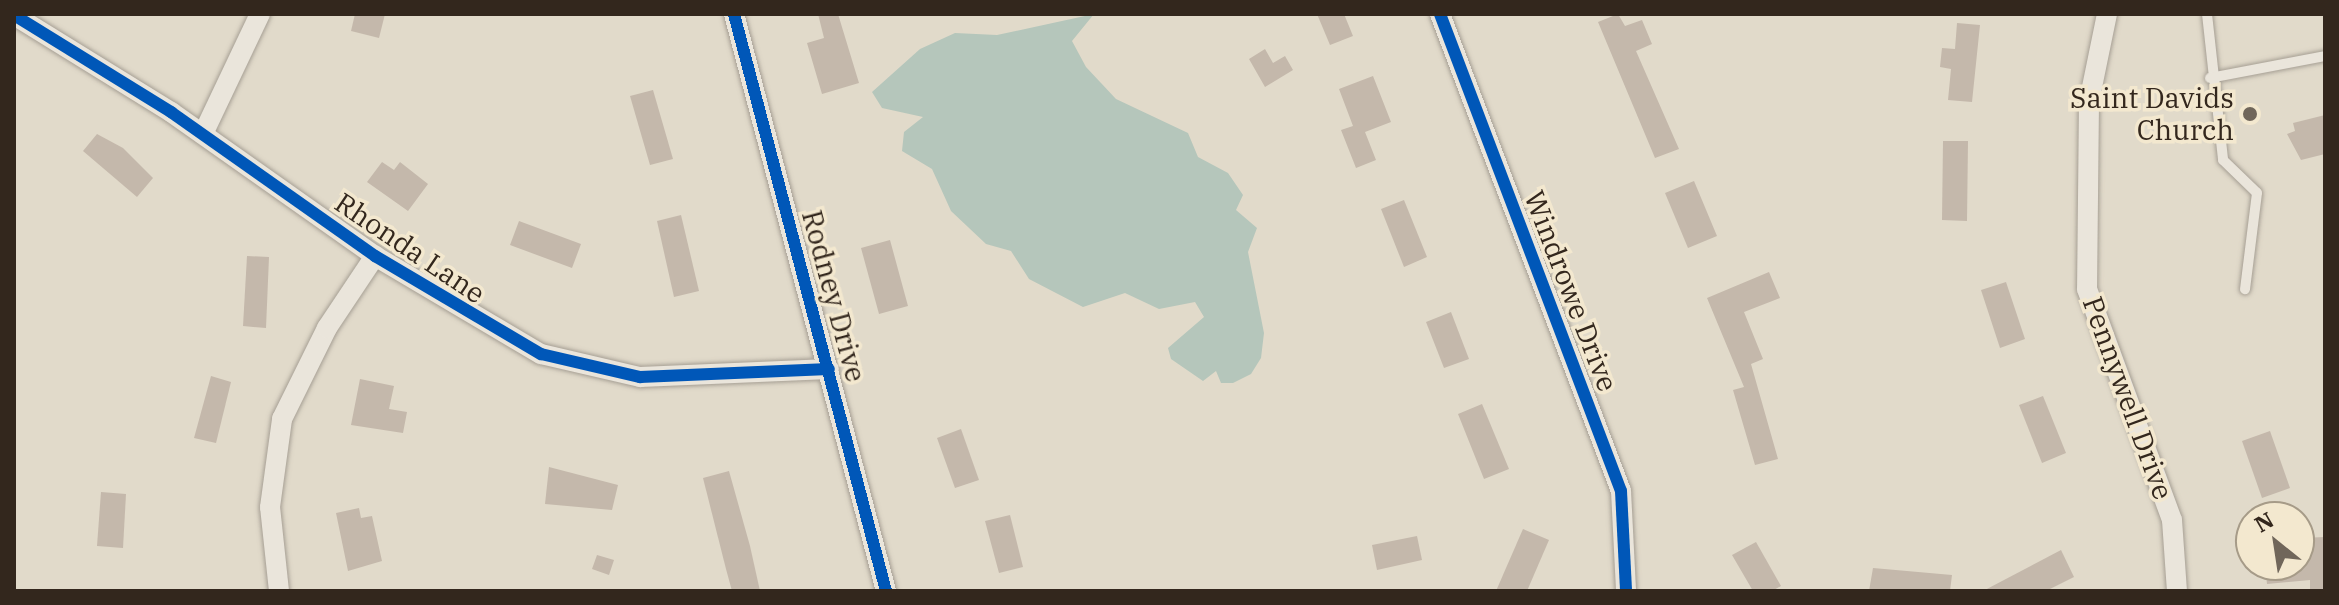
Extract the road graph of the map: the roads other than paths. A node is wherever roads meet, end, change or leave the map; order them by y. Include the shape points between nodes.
1 (260, 14) edge
2 (734, 14) edge
3 (1440, 14) edge
4 (2107, 14) edge
5 (2207, 14) edge
6 (14, 15) edge
7 (2325, 56) edge
8 (2210, 78) junction
9 (203, 134) junction
10 (375, 256) junction
11 (2245, 289) dead end
12 (829, 369) junction
13 (279, 591) edge
14 (886, 591) edge
15 (1626, 591) edge
16 (2177, 591) edge

1 - 9 street
2 - 12 street, Rodney Drive
3 - 15 street, Windrowe Drive via 1621,491
4 - 16 street, Pennywell Drive via 2089,102 2087,289 2172,520
5 - 8 lane
6 - 9 street, Rhonda Lane
7 - 8 lane
8 - 11 lane via 2223,160 2257,193
9 - 10 street, Rhonda Lane
10 - 12 street, Rhonda Lane via 522,345 603,373
10 - 13 street via 327,328 282,419 270,507
12 - 14 street, Rodney Drive

